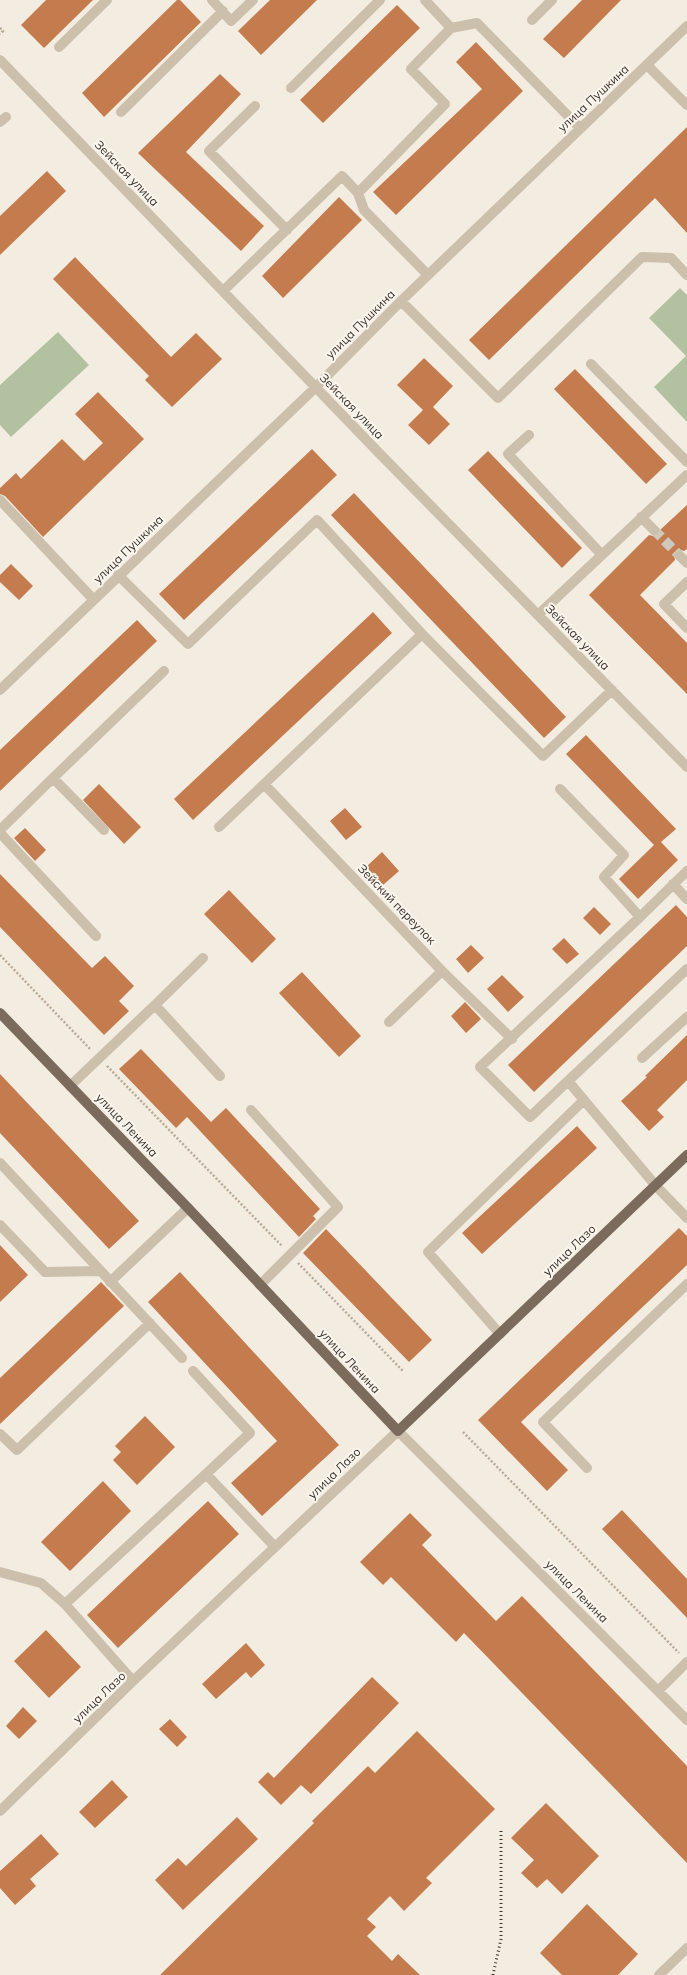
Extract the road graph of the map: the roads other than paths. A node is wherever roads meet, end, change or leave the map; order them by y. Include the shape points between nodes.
1 (107, 0) edge
2 (212, 0) edge
3 (253, 0) edge
4 (380, 0) edge
5 (425, 0) edge
6 (552, 0) edge
7 (223, 11) junction
8 (532, 20) dead end
9 (687, 26) edge
10 (451, 28) junction
11 (59, 48) dead end
12 (0, 60) edge
13 (647, 65) junction
14 (291, 88) dead end
15 (687, 105) edge
16 (255, 106) dead end
17 (121, 112) dead end
18 (580, 128) junction
19 (358, 193) junction
20 (287, 230) junction
21 (428, 275) junction
22 (687, 275) edge
23 (223, 291) junction
24 (401, 301) junction
25 (591, 364) dead end
26 (316, 387) junction
27 (529, 435) dead end
28 (687, 462) edge
29 (687, 475) edge
30 (0, 500) edge
31 (641, 517) junction
32 (654, 530) tunnel mouth
33 (601, 554) junction
34 (680, 556) tunnel mouth
35 (687, 564) edge
36 (118, 575) junction
37 (687, 582) edge
38 (93, 599) junction
39 (538, 614) junction
40 (687, 628) edge
41 (422, 634) junction
42 (164, 671) dead end
43 (0, 690) edge
44 (612, 690) junction
45 (686, 763) edge
46 (52, 778) junction
47 (265, 785) junction
48 (560, 789) dead end
49 (218, 827) dead end
50 (0, 830) edge
51 (104, 830) dead end
52 (0, 833) edge
53 (687, 871) edge
54 (673, 884) junction
55 (687, 900) edge
56 (640, 917) junction
57 (96, 936) dead end
58 (204, 958) dead end
59 (687, 969) edge
60 (442, 971) junction
61 (155, 1005) junction
62 (0, 1013) edge
63 (687, 1017) edge
64 (389, 1022) dead end
65 (512, 1038) junction
66 (642, 1058) dead end
67 (220, 1076) dead end
68 (568, 1081) junction
69 (70, 1086) junction
70 (584, 1100) junction
71 (251, 1110) dead end
72 (687, 1155) edge
73 (0, 1163) edge
74 (656, 1186) junction
75 (188, 1208) junction
76 (687, 1218) edge
77 (1, 1228) edge
78 (100, 1271) junction
79 (110, 1282) junction
80 (687, 1284) edge
81 (260, 1285) junction
82 (150, 1323) junction
83 (500, 1334) junction
84 (182, 1358) dead end
85 (193, 1371) dead end
86 (398, 1431) junction
87 (0, 1434) edge
88 (587, 1468) dead end
89 (206, 1474) junction
90 (275, 1547) junction
91 (0, 1572) edge
92 (65, 1604) junction
93 (687, 1662) edge
94 (133, 1681) junction
95 (658, 1691) junction
96 (687, 1720) edge
97 (0, 1811) edge
98 (687, 1948) edge
99 (659, 1975) edge

1 - 11 street
2 - 7 street
3 - 7 street via 231,21
4 - 14 street
5 - 10 street
6 - 8 street
7 - 17 street
9 - 13 street, улица Пушкина
10 - 18 street via 477,23
10 - 19 street via 411,69 445,104
12 - 23 street, Зейская улица
13 - 15 street
13 - 18 street, улица Пушкина
16 - 20 street via 209,151
18 - 21 street, улица Пушкина
19 - 20 street via 342,176
19 - 21 street via 364,210
20 - 23 street
21 - 24 street, улица Пушкина
22 - 24 street via 671,258 642,258 498,398
23 - 26 street, Зейская улица
24 - 26 street, улица Пушкина
25 - 28 street
26 - 36 street, улица Пушкина
26 - 39 street, Зейская улица
27 - 33 street via 508,454
29 - 31 street
30 - 38 street
31 - 32 street
31 - 33 street
33 - 39 street
34 - 35 street
36 - 38 street, улица Пушкина
36 - 41 street via 188,644 317,520
37 - 40 street via 664,604
38 - 43 street, улица Пушкина
39 - 44 street, Зейская улица
41 - 44 street via 542,756
41 - 47 street
42 - 46 street
44 - 45 street, Зейская улица
46 - 50 street
46 - 51 street
47 - 49 street
47 - 60 street, Зейский переулок
48 - 56 street via 624,855 604,877
52 - 57 street
53 - 54 street
54 - 55 street
54 - 56 street
56 - 65 street
58 - 61 street
59 - 68 street
60 - 64 street
60 - 65 street, Зейский переулок
61 - 67 street
61 - 69 street
62 - 69 main road, улица Ленина
63 - 66 street
65 - 68 street via 480,1067 530,1118
68 - 70 street
69 - 75 main road, улица Ленина
70 - 74 street
70 - 83 street via 428,1252
71 - 81 street via 338,1207
72 - 74 main road, улица Лазо
73 - 78 street
74 - 76 street
74 - 83 main road, улица Лазо
75 - 79 street
75 - 81 main road, улица Ленина
77 - 78 street via 45,1272
78 - 79 street
79 - 82 street
80 - 88 street via 543,1422
81 - 86 main road, улица Ленина
82 - 84 street
82 - 87 street via 17,1450
83 - 86 main road, улица Лазо
85 - 89 street via 250,1433
86 - 90 street, улица Лазо
86 - 95 street, улица Ленина
89 - 90 street
89 - 92 street
90 - 94 street, улица Лазо
91 - 92 street via 41,1583
92 - 94 street
93 - 95 street
94 - 97 street, улица Лазо
95 - 96 street, улица Ленина
98 - 99 street

